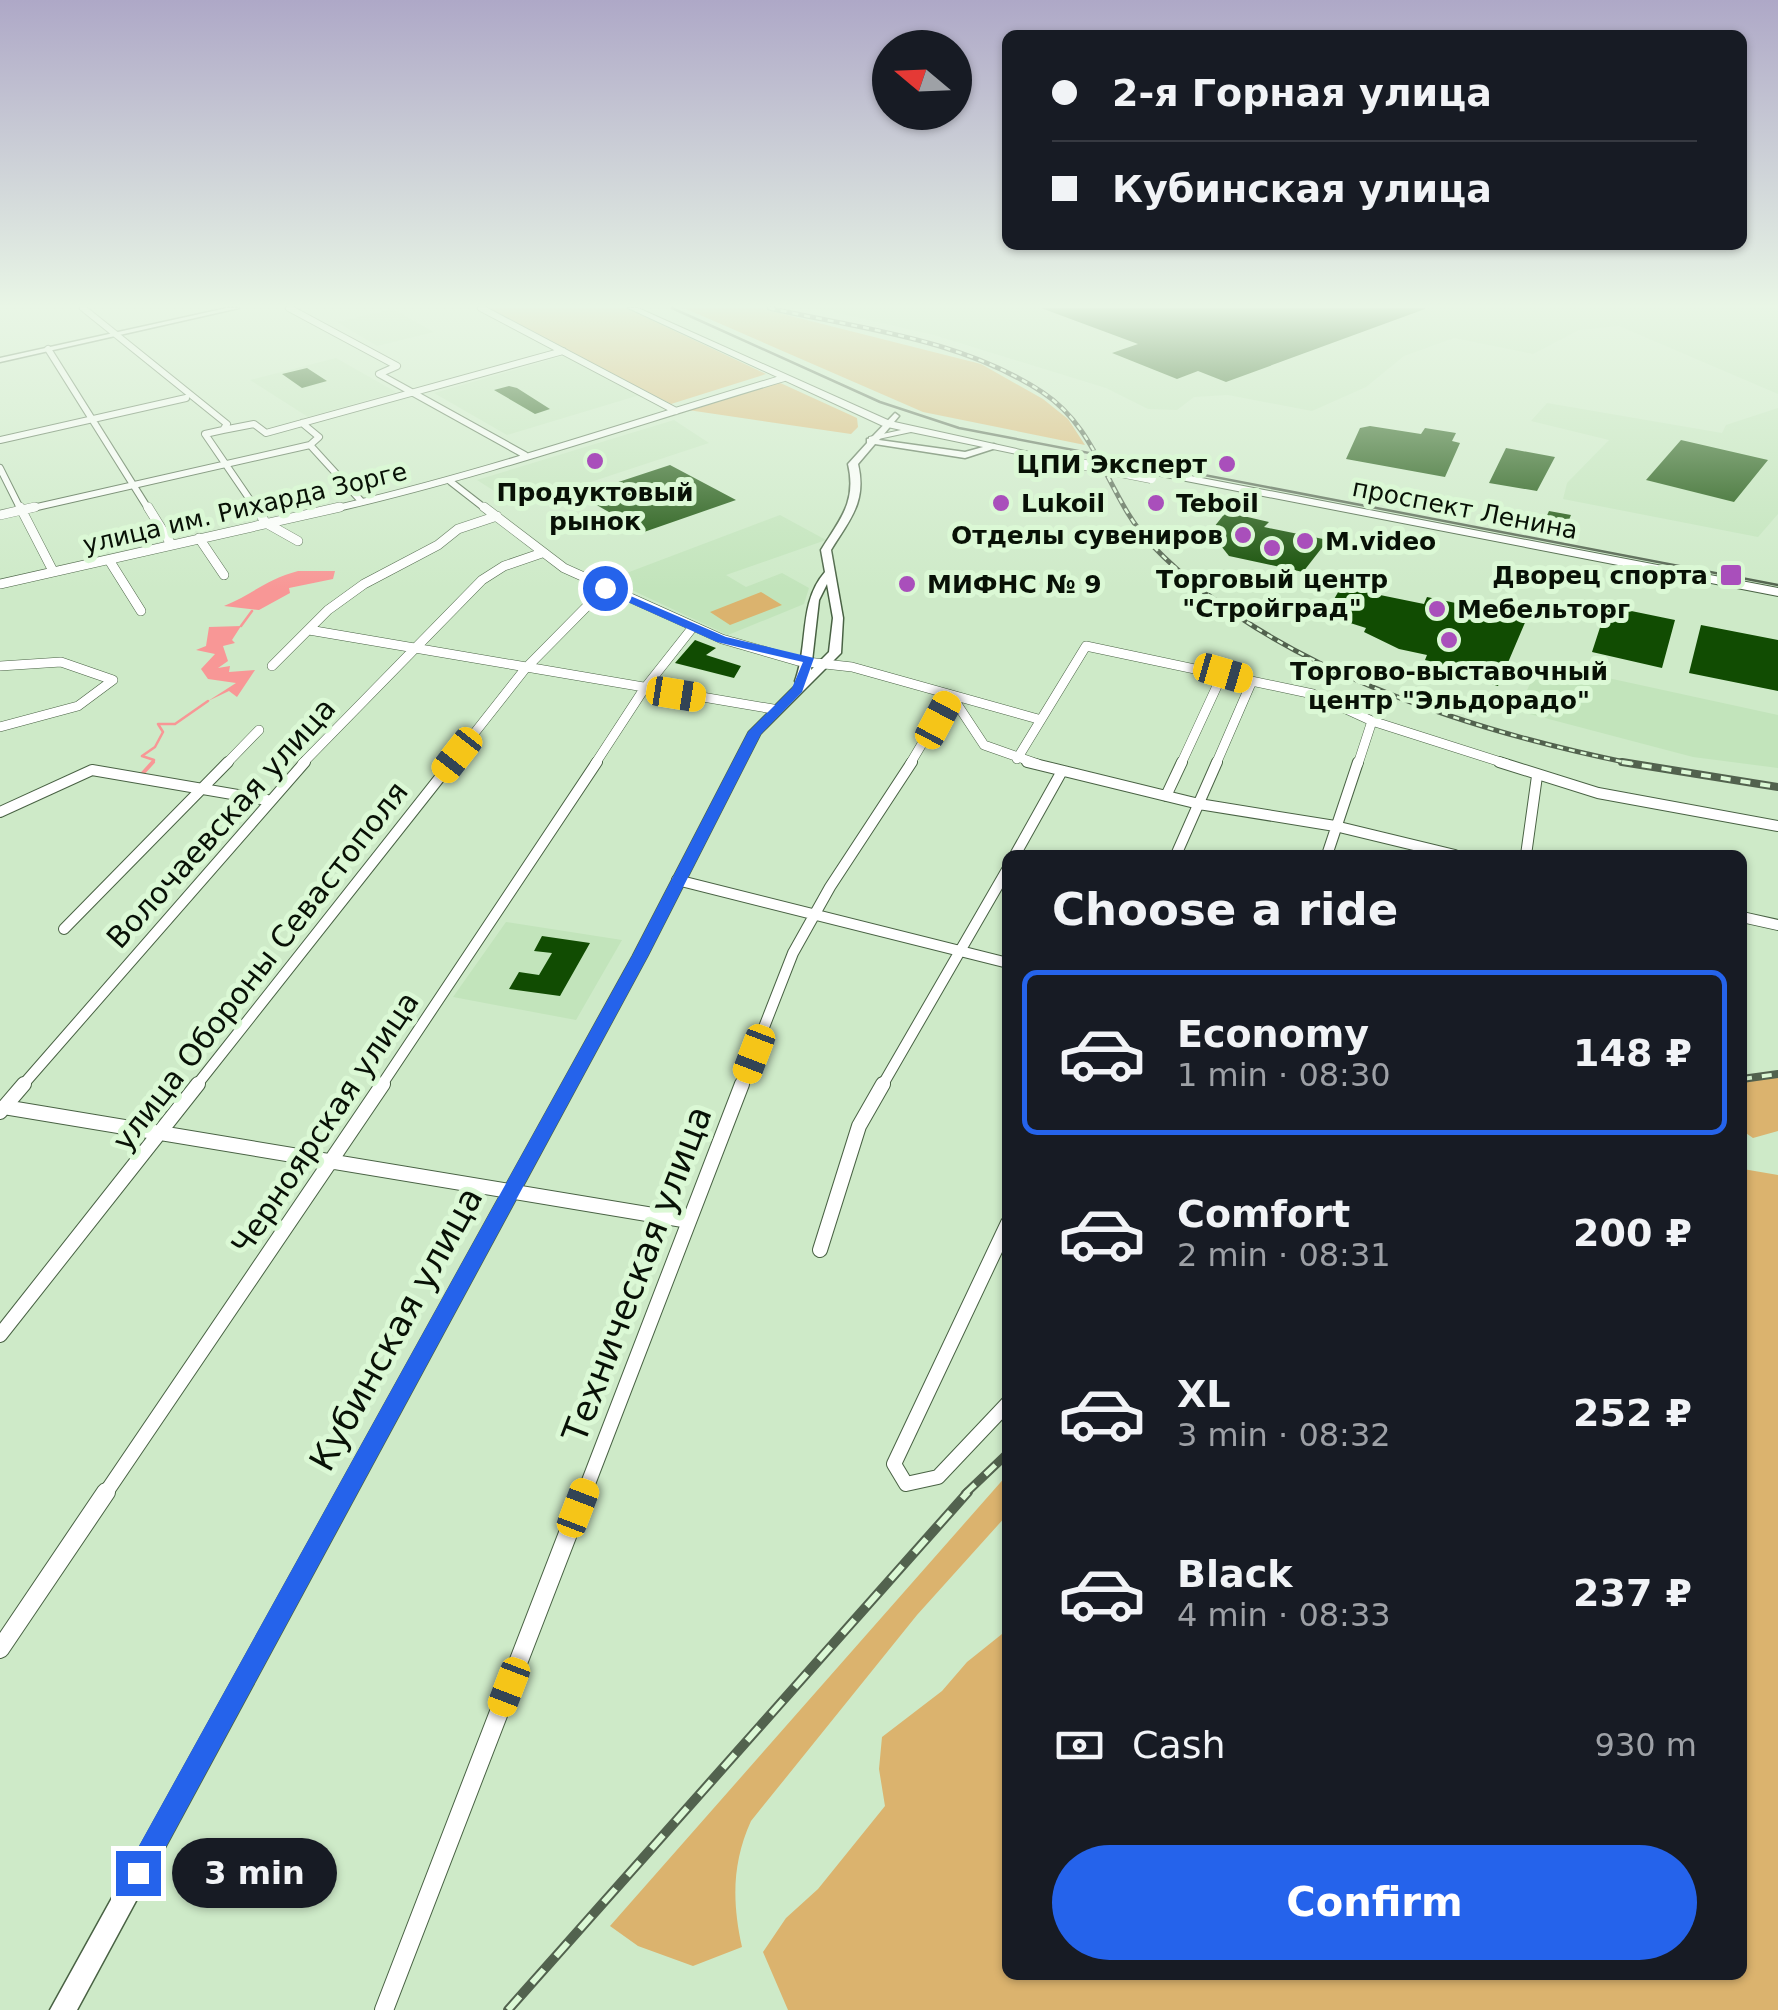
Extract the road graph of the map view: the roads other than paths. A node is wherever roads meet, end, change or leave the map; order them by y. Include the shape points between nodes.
1 (84, 402) edge
2 (170, 402) edge
3 (192, 402) edge
4 (373, 402) edge
5 (433, 402) edge
6 (659, 402) edge
7 (706, 402) edge
8 (845, 402) edge
9 (853, 402) edge
10 (676, 411) junction
11 (96, 420) junction
12 (891, 420) junction
13 (302, 423) junction
14 (223, 430) junction
15 (919, 431) junction
16 (0, 440) edge
17 (872, 440) junction
18 (310, 445) junction
19 (994, 447) junction
20 (525, 455) junction
21 (1071, 458) junction
22 (225, 467) junction
23 (0, 468) edge
24 (1148, 474) junction
25 (451, 482) junction
26 (136, 487) junction
27 (362, 502) junction
28 (21, 511) junction
29 (0, 515) edge
30 (498, 516) junction
31 (266, 522) junction
32 (200, 538) junction
33 (298, 542) dead end
34 (171, 544) junction
35 (542, 553) junction
36 (108, 560) junction
37 (53, 572) junction
38 (224, 575) dead end
39 (827, 575) junction
40 (0, 584) edge
41 (605, 588) junction
42 (1778, 592) edge
43 (1778, 600) edge
44 (140, 610) dead end
45 (693, 627) junction
46 (310, 630) junction
47 (416, 649) junction
48 (810, 660) junction
49 (827, 663) junction
50 (0, 666) edge
51 (272, 666) dead end
52 (525, 669) junction
53 (1223, 673) junction
54 (1252, 681) junction
55 (644, 690) junction
56 (798, 690) junction
57 (951, 695) junction
58 (773, 709) junction
59 (1038, 719) junction
60 (1372, 721) junction
61 (0, 727) edge
62 (259, 730) dead end
63 (1017, 759) junction
64 (1062, 770) junction
65 (1538, 776) junction
66 (198, 790) junction
67 (1166, 796) junction
68 (266, 800) junction
69 (1200, 804) junction
70 (0, 812) edge
71 (1335, 826) junction
72 (1778, 826) edge
73 (1018, 850) edge
74 (1178, 850) edge
75 (1328, 850) edge
76 (1417, 850) edge
77 (1527, 850) edge
78 (1002, 879) edge
79 (678, 880) junction
80 (810, 917) junction
81 (1747, 918) edge
82 (1778, 925) edge
83 (64, 928) dead end
84 (960, 953) junction
85 (1002, 963) edge
86 (2, 1110) edge
87 (158, 1134) junction
88 (327, 1162) junction
89 (510, 1187) junction
90 (690, 1221) junction
91 (1002, 1236) edge
92 (820, 1250) dead end
93 (0, 1336) edge
94 (1002, 1409) edge
95 (0, 1649) edge
96 (63, 2010) edge
97 (384, 2010) edge

1 - 11 street
2 - 11 street
3 - 14 street via 227,424
4 - 13 street
5 - 20 street
6 - 10 street
7 - 10 street, улица им. Рихарда Зорге
8 - 12 main road
9 - 12 main road
10 - 20 street, улица им. Рихарда Зорге
11 - 16 street
11 - 26 street
12 - 15 main road
12 - 17 street
12 - 21 main road
13 - 14 street via 266,433 254,424
13 - 18 street via 319,437
14 - 22 street via 206,434
15 - 17 main road
15 - 19 main road
17 - 19 street via 964,455
17 - 39 street via 853,464 858,498 826,550
18 - 22 street
18 - 27 street
19 - 21 main road
20 - 25 street, улица им. Рихарда Зорге
21 - 24 main road, bridge
22 - 26 street
22 - 31 street
23 - 28 street
24 - 42 main road, проспект Ленина
24 - 43 main road, проспект Ленина
25 - 27 street, улица им. Рихарда Зорге
25 - 30 street
26 - 28 street
26 - 34 street
27 - 31 street, улица им. Рихарда Зорге
28 - 29 street
28 - 37 street
30 - 35 street
30 - 46 street via 456,530 441,544 366,578 316,616
31 - 32 street, улица им. Рихарда Зорге
31 - 33 street
32 - 34 street, улица им. Рихарда Зорге
32 - 38 street
34 - 36 street, улица им. Рихарда Зорге
35 - 41 street
35 - 47 street, Волочаевская улица via 482,580
36 - 37 street, улица им. Рихарда Зорге
36 - 44 street
37 - 40 street, улица им. Рихарда Зорге
39 - 48 street via 810,602
39 - 49 street via 840,638
41 - 45 street
41 - 52 street, улица Обороны Севастополя
45 - 48 street
45 - 55 street, Черноярская улица
46 - 47 street
46 - 51 street
47 - 52 street
47 - 68 street, Волочаевская улица
48 - 49 street
48 - 56 street
49 - 56 street, Кубинская улица
49 - 57 street
50 - 61 street via 61,662 113,680 80,704
52 - 55 street
52 - 87 street, улица Обороны Севастополя
53 - 54 street
53 - 59 street via 1086,646
53 - 67 street
54 - 60 street via 1312,694
54 - 69 street
55 - 58 street
55 - 88 street, Черноярская улица
56 - 58 street, Кубинская улица
57 - 59 street
57 - 63 street via 984,745
57 - 80 street, Техническая улица
58 - 79 street, Кубинская улица
59 - 63 street
60 - 65 street
60 - 71 street
62 - 66 street
63 - 64 street
64 - 67 street
64 - 73 street
65 - 72 street
65 - 77 street
66 - 68 street
66 - 70 street via 92,770
66 - 83 street
67 - 69 street
68 - 86 street, Волочаевская улица
69 - 71 street
69 - 74 street
71 - 75 street
71 - 76 street
78 - 84 street
79 - 80 street
79 - 89 street, Кубинская улица
80 - 84 street
80 - 90 street, Техническая улица
81 - 82 street
84 - 85 street
84 - 92 street via 859,1126
86 - 87 street
87 - 88 street
87 - 93 street, улица Обороны Севастополя
88 - 89 street
88 - 95 street, Черноярская улица
89 - 90 street
89 - 96 street, Кубинская улица
90 - 97 street, Техническая улица
91 - 94 street via 894,1464 906,1484 938,1477

